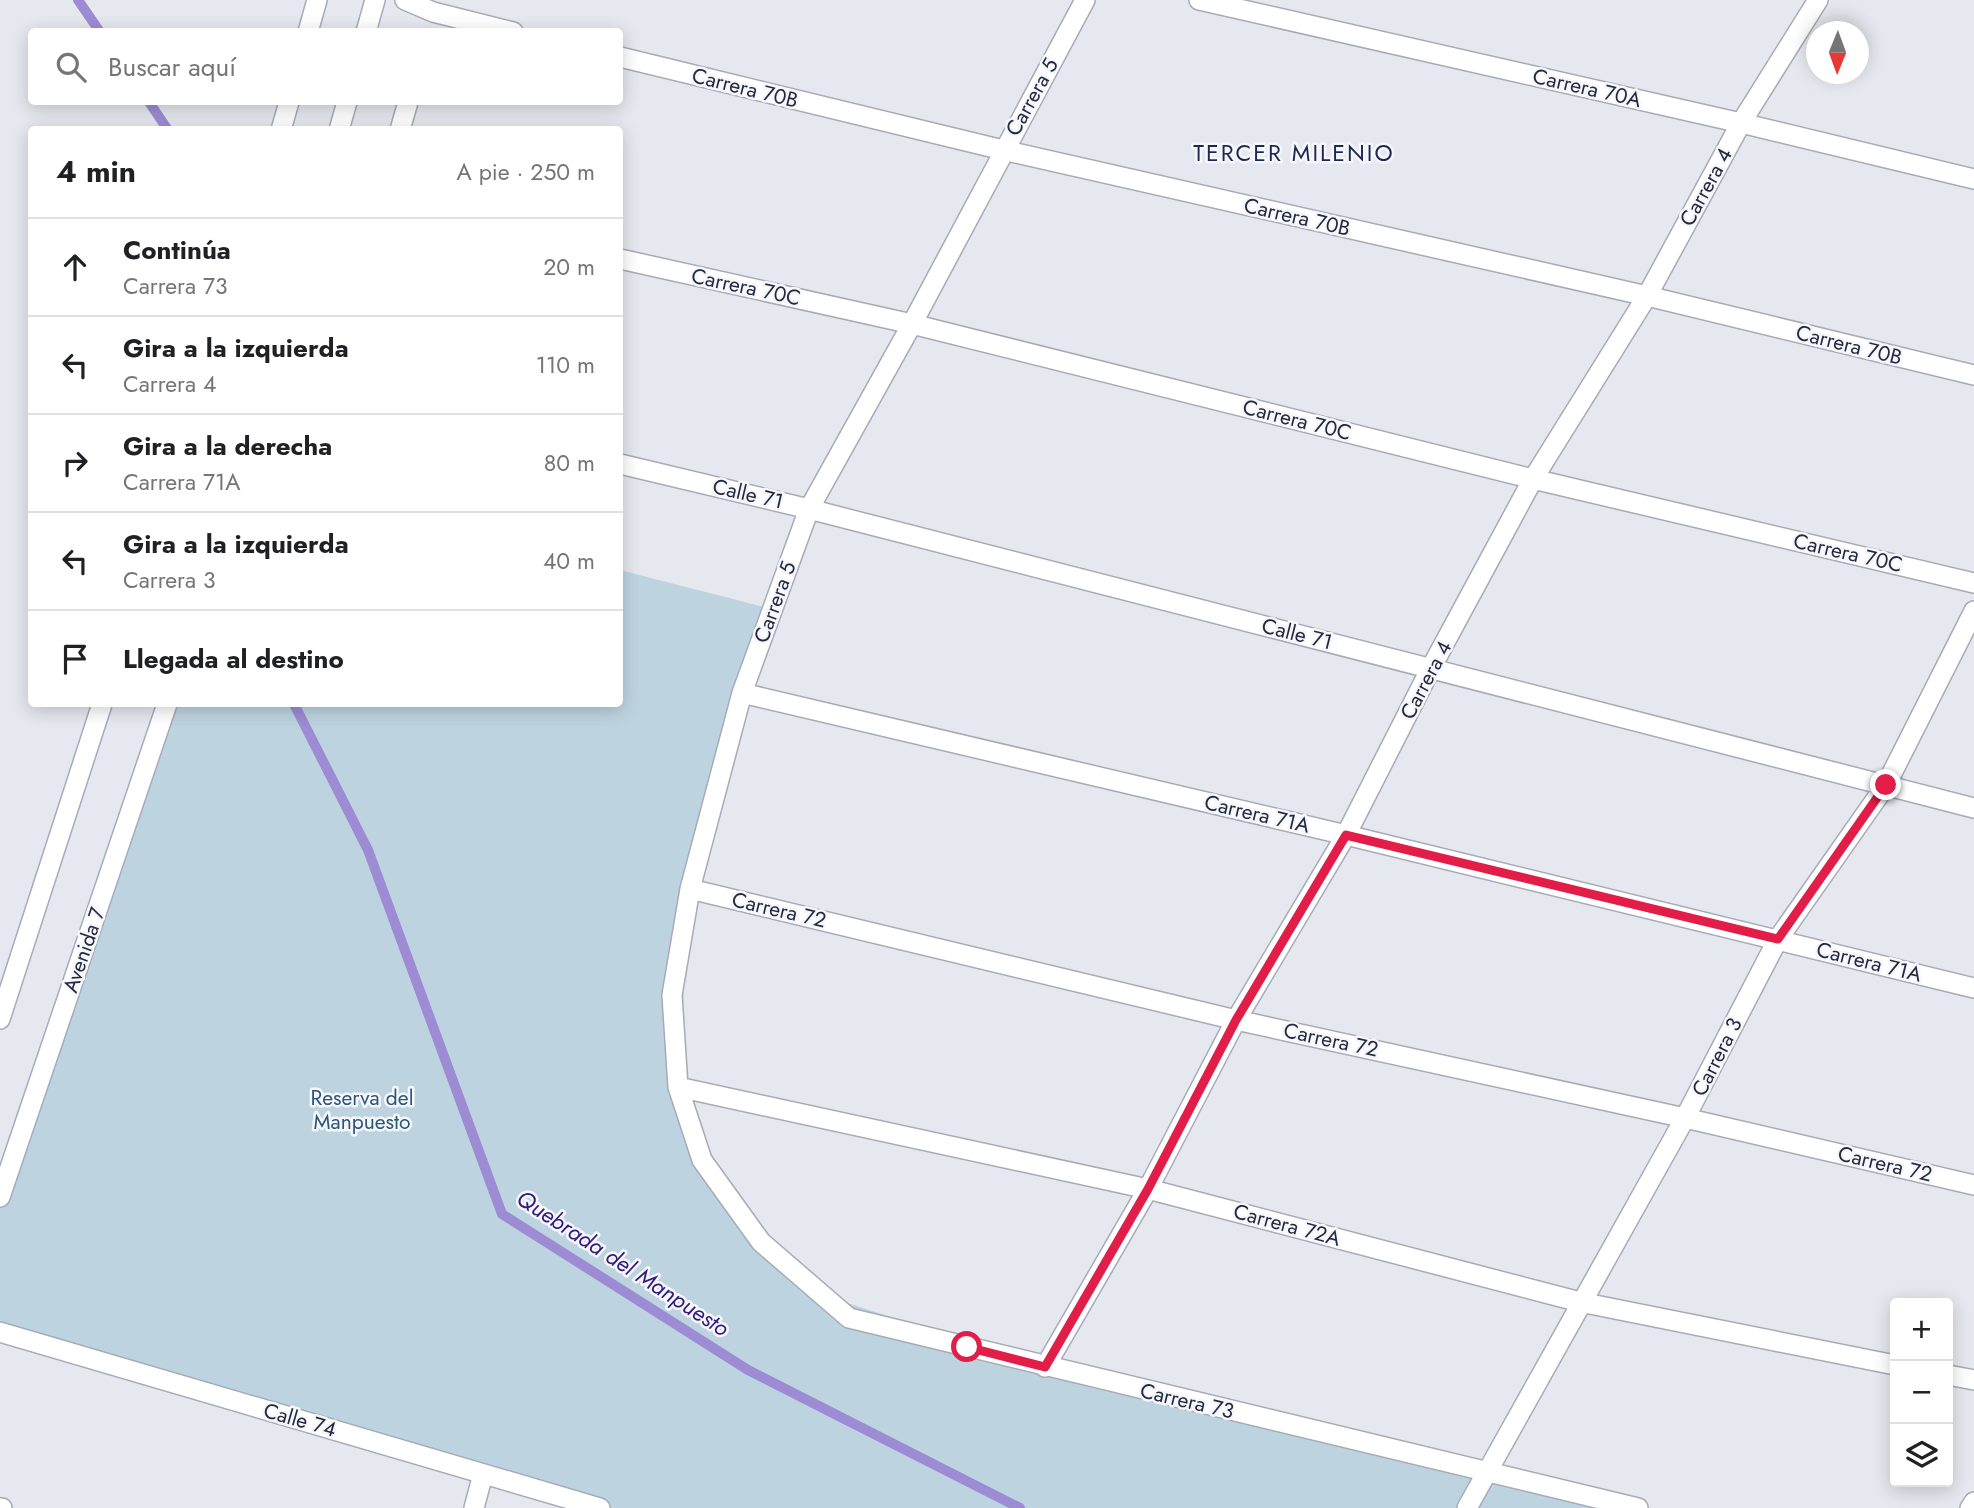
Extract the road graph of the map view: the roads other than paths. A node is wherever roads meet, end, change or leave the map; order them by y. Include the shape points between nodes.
1 (317, 0) edge
2 (375, 0) edge
3 (405, 0) edge
4 (1085, 0) edge
5 (1199, 0) edge
6 (1818, 0) edge
7 (435, 6) edge
8 (309, 28) edge
9 (367, 28) edge
10 (429, 28) edge
11 (501, 28) edge
12 (623, 58) edge
13 (288, 105) edge
14 (346, 105) edge
15 (407, 105) edge
16 (1741, 123) junction
17 (282, 126) edge
18 (340, 126) edge
19 (401, 126) edge
20 (1003, 150) junction
21 (1974, 179) edge
22 (623, 260) edge
23 (1647, 296) junction
24 (912, 324) junction
25 (1974, 375) edge
26 (623, 465) edge
27 (1533, 479) junction
28 (808, 509) junction
29 (1974, 583) edge
30 (1974, 611) edge
31 (1431, 668) junction
32 (742, 693) junction
33 (101, 707) edge
34 (166, 707) edge
35 (1886, 785) junction
36 (1974, 808) edge
37 (1346, 835) junction
38 (690, 889) junction
39 (1778, 939) junction
40 (1974, 988) edge
41 (0, 1018) edge
42 (1236, 1020) junction
43 (678, 1087) junction
44 (1685, 1118) junction
45 (1974, 1185) edge
46 (1148, 1189) junction
47 (0, 1197) edge
48 (761, 1242) joint
49 (1580, 1302) junction
50 (0, 1332) edge
51 (1890, 1363) edge
52 (1045, 1367) junction
53 (1953, 1376) edge
54 (1974, 1380) edge
55 (1487, 1472) junction
56 (483, 1474) junction
57 (1974, 1502) edge
58 (474, 1508) edge
59 (600, 1508) edge
60 (1467, 1508) edge
61 (1638, 1508) edge
62 (1970, 1508) edge

1 - 8 street
2 - 9 street
3 - 7 street
4 - 20 street, Carrera 5
5 - 16 street, Carrera 70A
6 - 16 street, Carrera 4
7 - 10 street
7 - 11 street
12 - 20 street, Carrera 70B
13 - 17 street
14 - 18 street
15 - 19 street
16 - 21 street, Carrera 70A
16 - 23 street, Carrera 4
20 - 23 street, Carrera 70B
20 - 24 street, Carrera 5
22 - 24 street, Carrera 70C
23 - 25 street, Carrera 70B
23 - 27 street, Carrera 4
24 - 27 street, Carrera 70C
24 - 28 street, Carrera 5
26 - 28 street, Calle 71
27 - 29 street, Carrera 70C
27 - 31 street, Carrera 4
28 - 31 street, Calle 71
28 - 32 street, Carrera 5
30 - 35 street, Carrera 3
31 - 35 street, Calle 71
31 - 37 street, Carrera 4
32 - 37 street, Carrera 71A
32 - 38 street, Carrera 5
33 - 41 street
34 - 47 street, Avenida 7
35 - 36 street, Calle 71
35 - 39 street, Carrera 3
37 - 39 street, Carrera 71A
37 - 42 street, Carrera 4
38 - 42 street, Carrera 72
38 - 43 street, Carrera 5 via 672,995
39 - 40 street, Carrera 71A
39 - 44 street, Carrera 3
42 - 44 street, Carrera 72
42 - 46 street, Carrera 4
43 - 46 street, Carrera 72A
43 - 48 street, Carrera 5 via 702,1160
44 - 45 street, Carrera 72
44 - 49 street, Carrera 3
46 - 49 street, Carrera 72A
46 - 52 street, Carrera 4
48 - 52 street, Carrera 73 via 849,1318
49 - 51 street, Carrera 72A
49 - 55 street, Carrera 3
50 - 56 street, Calle 74
52 - 55 street, Carrera 73
53 - 54 street
55 - 60 street, Carrera 3
55 - 61 street, Carrera 73
56 - 58 street
56 - 59 street, Calle 74
57 - 62 street

